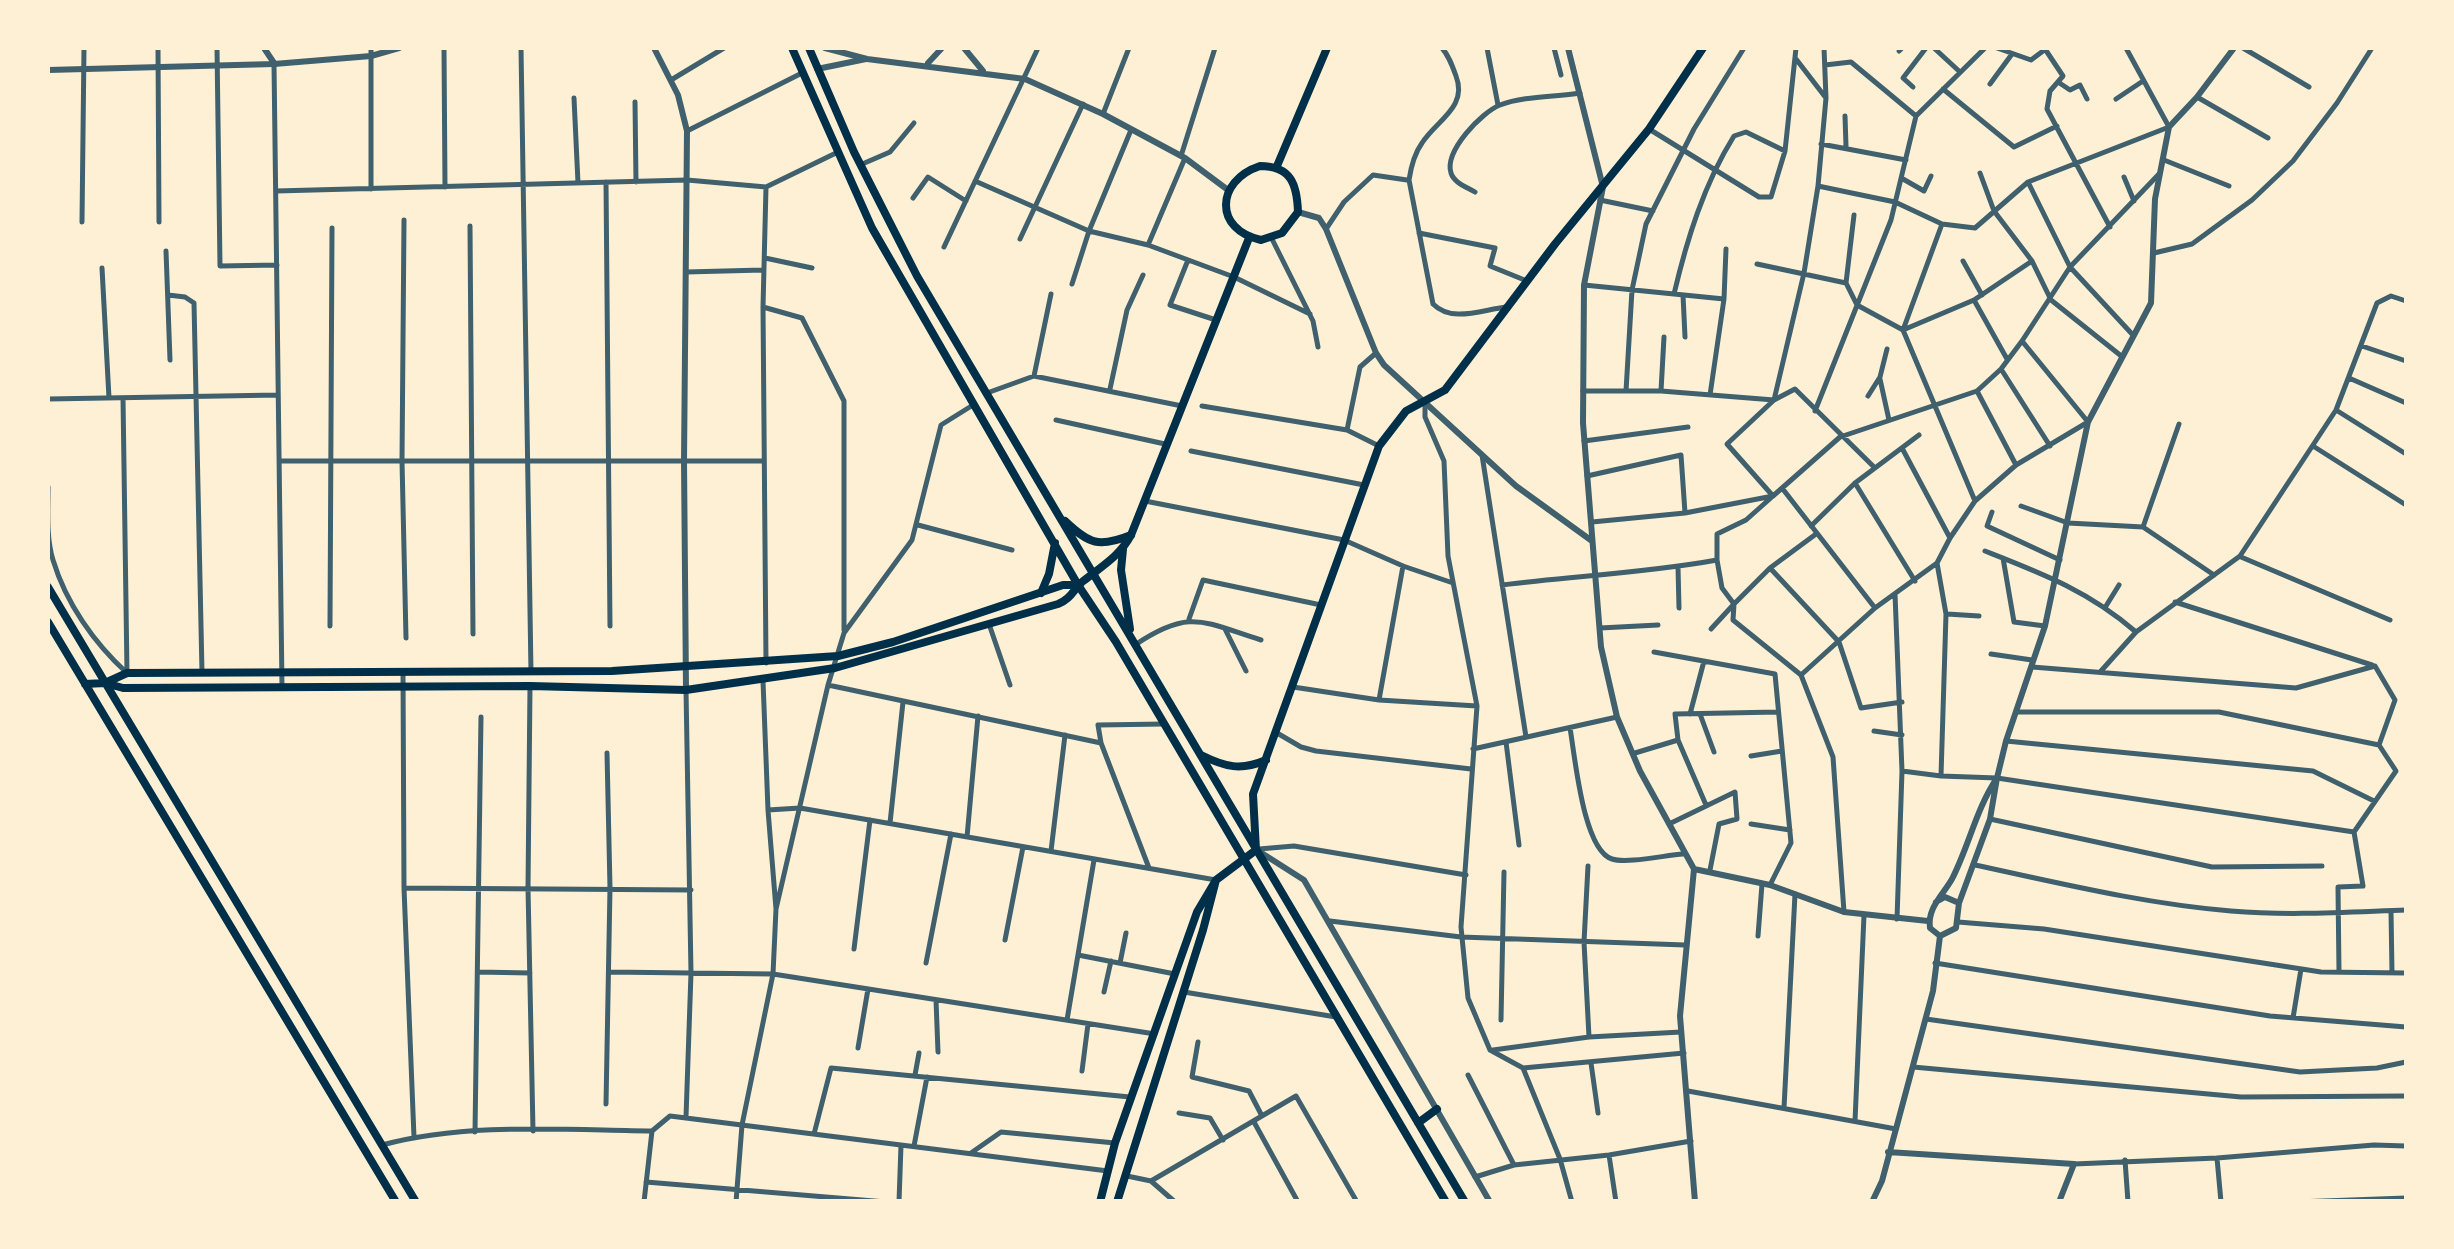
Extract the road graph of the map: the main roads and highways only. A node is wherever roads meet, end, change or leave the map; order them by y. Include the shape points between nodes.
1 (792, 48) edge
2 (810, 48) edge
3 (1326, 48) edge
4 (1703, 48) edge
5 (817, 69) junction
6 (802, 74) junction
7 (1276, 166) junction
8 (1249, 238) junction
9 (1059, 516) junction
10 (1131, 535) junction
11 (1056, 543) junction
12 (1124, 548) junction
13 (1093, 574) junction
14 (1078, 584) junction
15 (48, 586) edge
16 (1041, 592) junction
17 (48, 622) edge
18 (1134, 642) junction
19 (766, 663) junction
20 (763, 681) junction
21 (105, 683) junction
22 (85, 684) junction
23 (1201, 755) junction
24 (1266, 760) junction
25 (1256, 850) junction
26 (1243, 859) junction
27 (1216, 880) junction
28 (1436, 1110) road end
29 (1418, 1122) junction
30 (1108, 1171) junction
31 (1125, 1176) junction
32 (396, 1202) edge
33 (416, 1202) edge
34 (1100, 1202) edge
35 (1116, 1202) edge
36 (1446, 1202) edge
37 (1465, 1202) edge

1 - 6 main road
2 - 5 main road
3 - 7 main road
4 - 24 main road via 1648,130 1444,390 1406,411 1380,446
5 - 6 main road
5 - 9 main road via 917,276
6 - 11 main road via 872,228
7 - 8 main road via 1242,172 1228,190 1227,212
7 - 8 main road via 1290,177 1298,212 1282,234
8 - 10 main road
9 - 10 main road via 1084,539 1114,542
9 - 13 main road
10 - 12 main road
11 - 14 main road
11 - 16 main road
12 - 13 main road
12 - 18 main road via 1121,570
13 - 14 main road
13 - 18 main road
14 - 16 main road
14 - 20 main road via 1068,600 836,668
14 - 26 main road
15 - 21 main road
16 - 19 main road via 893,642
17 - 22 main road
18 - 23 main road
19 - 20 main road
19 - 21 main road via 531,672 127,673
20 - 21 main road via 686,690
21 - 22 main road
21 - 33 main road
22 - 32 main road
23 - 24 main road via 1243,768
23 - 25 main road
24 - 25 main road via 1254,794
25 - 26 main road
25 - 29 main road
26 - 27 main road
26 - 36 main road
27 - 30 main road via 1197,912
27 - 31 main road
28 - 29 main road
29 - 37 main road
30 - 31 main road
30 - 34 main road
31 - 35 main road

